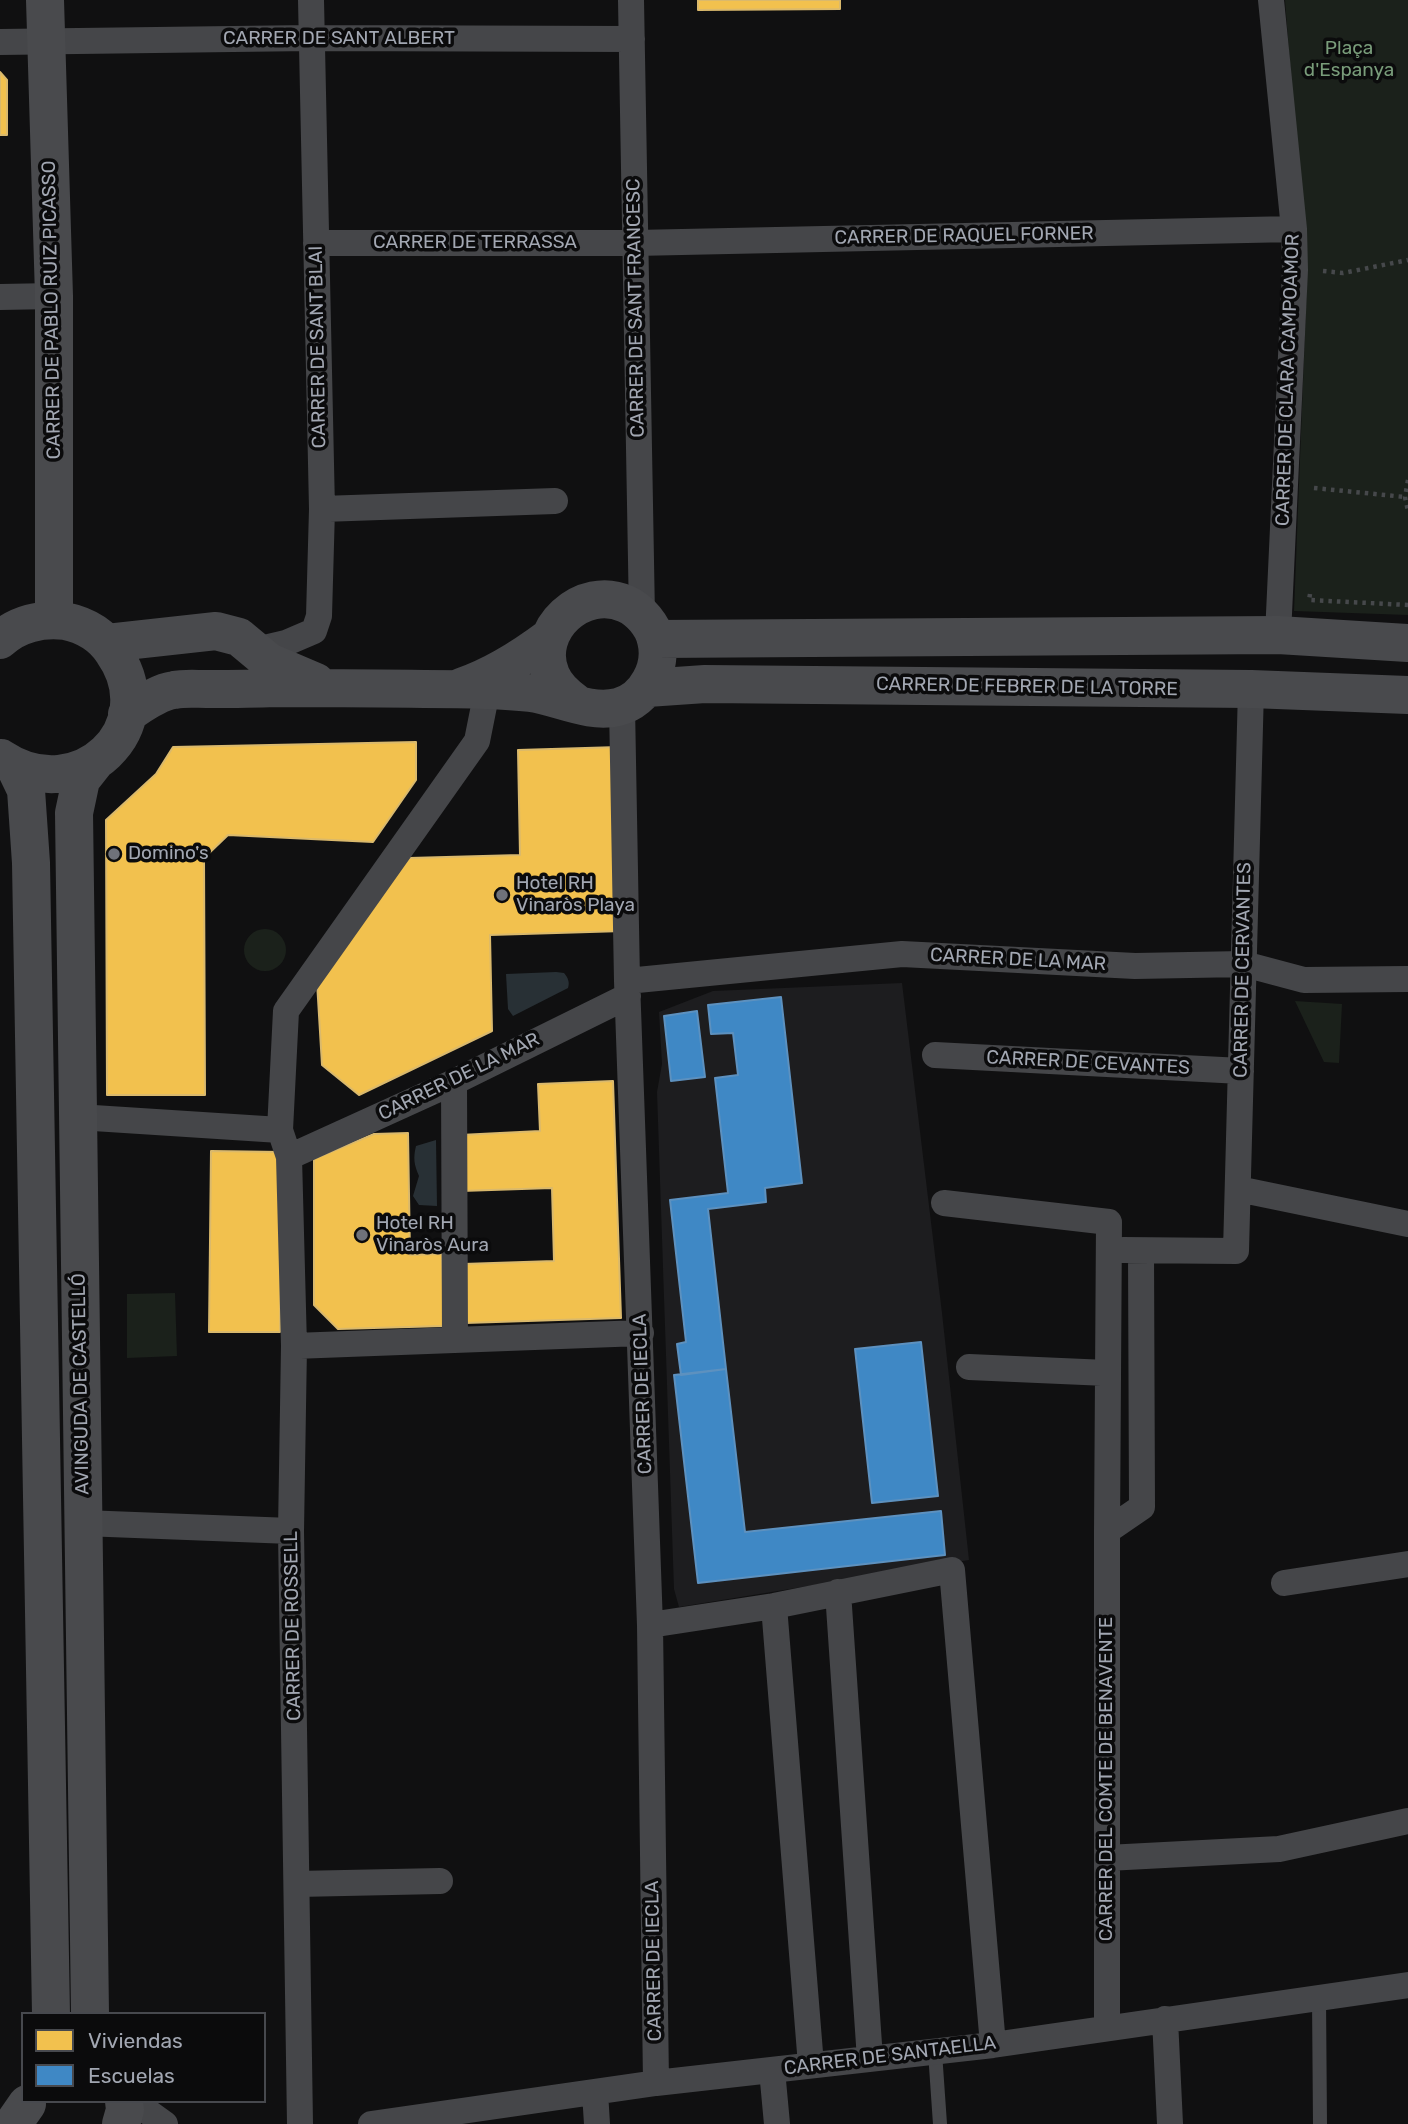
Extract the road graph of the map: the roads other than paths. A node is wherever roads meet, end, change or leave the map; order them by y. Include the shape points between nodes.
1 (45, 0) edge
2 (311, 0) edge
3 (631, 0) edge
4 (1271, 0) edge
5 (311, 38) junction
6 (632, 39) junction
7 (0, 42) edge
8 (46, 42) junction
9 (1294, 229) junction
10 (316, 243) junction
11 (635, 243) junction
12 (54, 296) junction
13 (0, 297) edge
14 (555, 502) dead end
15 (321, 509) junction
16 (54, 620) junction
17 (649, 628) junction
18 (1278, 635) junction
19 (550, 637) junction
20 (0, 640) edge
21 (107, 643) junction
22 (1408, 643) edge
23 (256, 650) junction
24 (335, 688) junction
25 (471, 690) junction
26 (1251, 690) junction
27 (1408, 695) edge
28 (634, 697) junction
29 (575, 702) junction
30 (127, 714) junction
31 (96, 761) junction
32 (8, 762) edge
33 (1244, 964) junction
34 (1408, 979) edge
35 (627, 989) junction
36 (935, 1055) dead end
37 (1241, 1071) junction
38 (454, 1082) junction
39 (78, 1117) junction
40 (280, 1130) junction
41 (289, 1157) junction
42 (1237, 1189) junction
43 (944, 1203) dead end
44 (1408, 1224) edge
45 (1108, 1250) junction
46 (1141, 1251) junction
47 (641, 1333) junction
48 (454, 1340) junction
49 (294, 1346) junction
50 (969, 1367) dead end
51 (1107, 1373) junction
52 (83, 1523) junction
53 (291, 1531) junction
54 (1107, 1531) junction
55 (1408, 1564) edge
56 (1284, 1583) dead end
57 (838, 1592) junction
58 (774, 1606) junction
59 (650, 1625) junction
60 (1408, 1821) edge
61 (1107, 1858) junction
62 (440, 1881) dead end
63 (297, 1884) junction
64 (1408, 1985) edge
65 (1319, 1998) junction
66 (51, 2012) edge
67 (90, 2012) edge
68 (1164, 2019) junction
69 (1107, 2027) junction
70 (993, 2045) junction
71 (935, 2052) junction
72 (870, 2059) junction
73 (811, 2065) junction
74 (772, 2070) junction
75 (656, 2083) junction
76 (595, 2092) junction
77 (124, 2103) edge
78 (137, 2103) edge
79 (121, 2124) edge
80 (165, 2124) edge
81 (300, 2124) edge
82 (371, 2124) edge
83 (597, 2124) edge
84 (778, 2124) edge
85 (940, 2124) edge
86 (1170, 2124) edge
87 (1320, 2124) edge

1 - 8 street, CARRER DE PABLO RUIZ PICASSO
2 - 5 street, CARRER DE SANT BLAI
3 - 6 street, CARRER DE SANT FRANCESC
4 - 9 street, CARRER DE CLARA CAMPOAMOR
5 - 6 street, CARRER DE SANT ALBERT
5 - 8 street, CARRER DE SANT ALBERT
5 - 10 street, CARRER DE SANT BLAI
6 - 11 street, CARRER DE SANT FRANCESC
7 - 8 street, CARRER DE SANT ALBERT
8 - 12 street, CARRER DE PABLO RUIZ PICASSO
9 - 11 street, CARRER DE RAQUEL FORNER
9 - 18 street, CARRER DE CLARA CAMPOAMOR
10 - 11 street, CARRER DE TERRASSA
10 - 15 street, CARRER DE SANT BLAI
11 - 17 street, CARRER DE SANT FRANCESC
12 - 13 street
12 - 16 street, CARRER DE PABLO RUIZ PICASSO
14 - 15 street
15 - 23 street, CARRER DE SANT BLAI via 320,616 314,631
16 - 20 street via 28,623
16 - 21 street via 74,623
17 - 18 street
17 - 19 street via 627,604 590,600 558,620
17 - 28 street via 658,656 654,672
18 - 22 street
19 - 25 street
19 - 29 street via 551,675
21 - 23 street via 216,631 239,637
21 - 30 street via 129,688
23 - 24 street via 299,676
24 - 25 street
24 - 30 street via 173,690
25 - 29 street via 530,693
25 - 40 street via 477,741 286,1011
26 - 27 street, CARRER DE FEBRER DE LA TORRE
26 - 28 street, CARRER DE FEBRER DE LA TORRE via 705,684
26 - 33 street, CARRER DE CERVANTES
28 - 29 street via 606,709
28 - 35 street, CARRER DE IECLA
30 - 31 street via 111,748
31 - 32 street via 57,776 35,774
31 - 39 street, AVINGUDA DE CASTELLÓ via 81,780 74,813
32 - 66 street via 26,790 31,863
33 - 34 street, CARRER DE LA MAR via 1304,980
33 - 35 street, CARRER DE LA MAR via 1135,967 902,954
33 - 37 street, CARRER DE CERVANTES
35 - 38 street, CARRER DE LA MAR
35 - 47 street, CARRER DE IECLA
36 - 37 street, CARRER DE CEVANTES
37 - 42 street, CARRER DE CERVANTES
38 - 41 street, CARRER DE LA MAR
38 - 48 street
39 - 40 street
39 - 52 street, AVINGUDA DE CASTELLÓ
40 - 41 street, CARRER DE ROSSELL
41 - 49 street, CARRER DE ROSSELL
42 - 44 street
42 - 46 street, CARRER DE CERVANTES via 1236,1251
43 - 45 street via 1109,1222
45 - 46 street
45 - 51 street, CARRER DEL COMTE DE BENAVENTE
46 - 54 street via 1142,1507
47 - 48 street
47 - 59 street, CARRER DE IECLA
48 - 49 street
49 - 53 street, CARRER DE ROSSELL
50 - 51 street
51 - 54 street, CARRER DEL COMTE DE BENAVENTE
52 - 53 street
52 - 67 street, AVINGUDA DE CASTELLÓ
53 - 63 street, CARRER DE ROSSELL
54 - 61 street, CARRER DEL COMTE DE BENAVENTE
55 - 56 street
57 - 58 street
57 - 70 street via 953,1570
57 - 72 street
58 - 59 street
58 - 73 street
59 - 75 street, CARRER DE IECLA
60 - 61 street via 1279,1849
61 - 69 street, CARRER DEL COMTE DE BENAVENTE
62 - 63 street
63 - 81 street, CARRER DE ROSSELL
64 - 65 street, CARRER DE SANTAELLA
65 - 68 street, CARRER DE SANTAELLA
65 - 87 lane
68 - 69 street, CARRER DE SANTAELLA
68 - 86 street
69 - 70 street, CARRER DE SANTAELLA
70 - 71 street, CARRER DE SANTAELLA
71 - 72 street, CARRER DE SANTAELLA
71 - 85 lane
72 - 73 street, CARRER DE SANTAELLA
73 - 74 street, CARRER DE SANTAELLA
74 - 75 street, CARRER DE SANTAELLA
74 - 84 street
75 - 76 street, CARRER DE SANTAELLA
76 - 82 street, CARRER DE SANTAELLA
76 - 83 street
77 - 79 street
78 - 80 street

